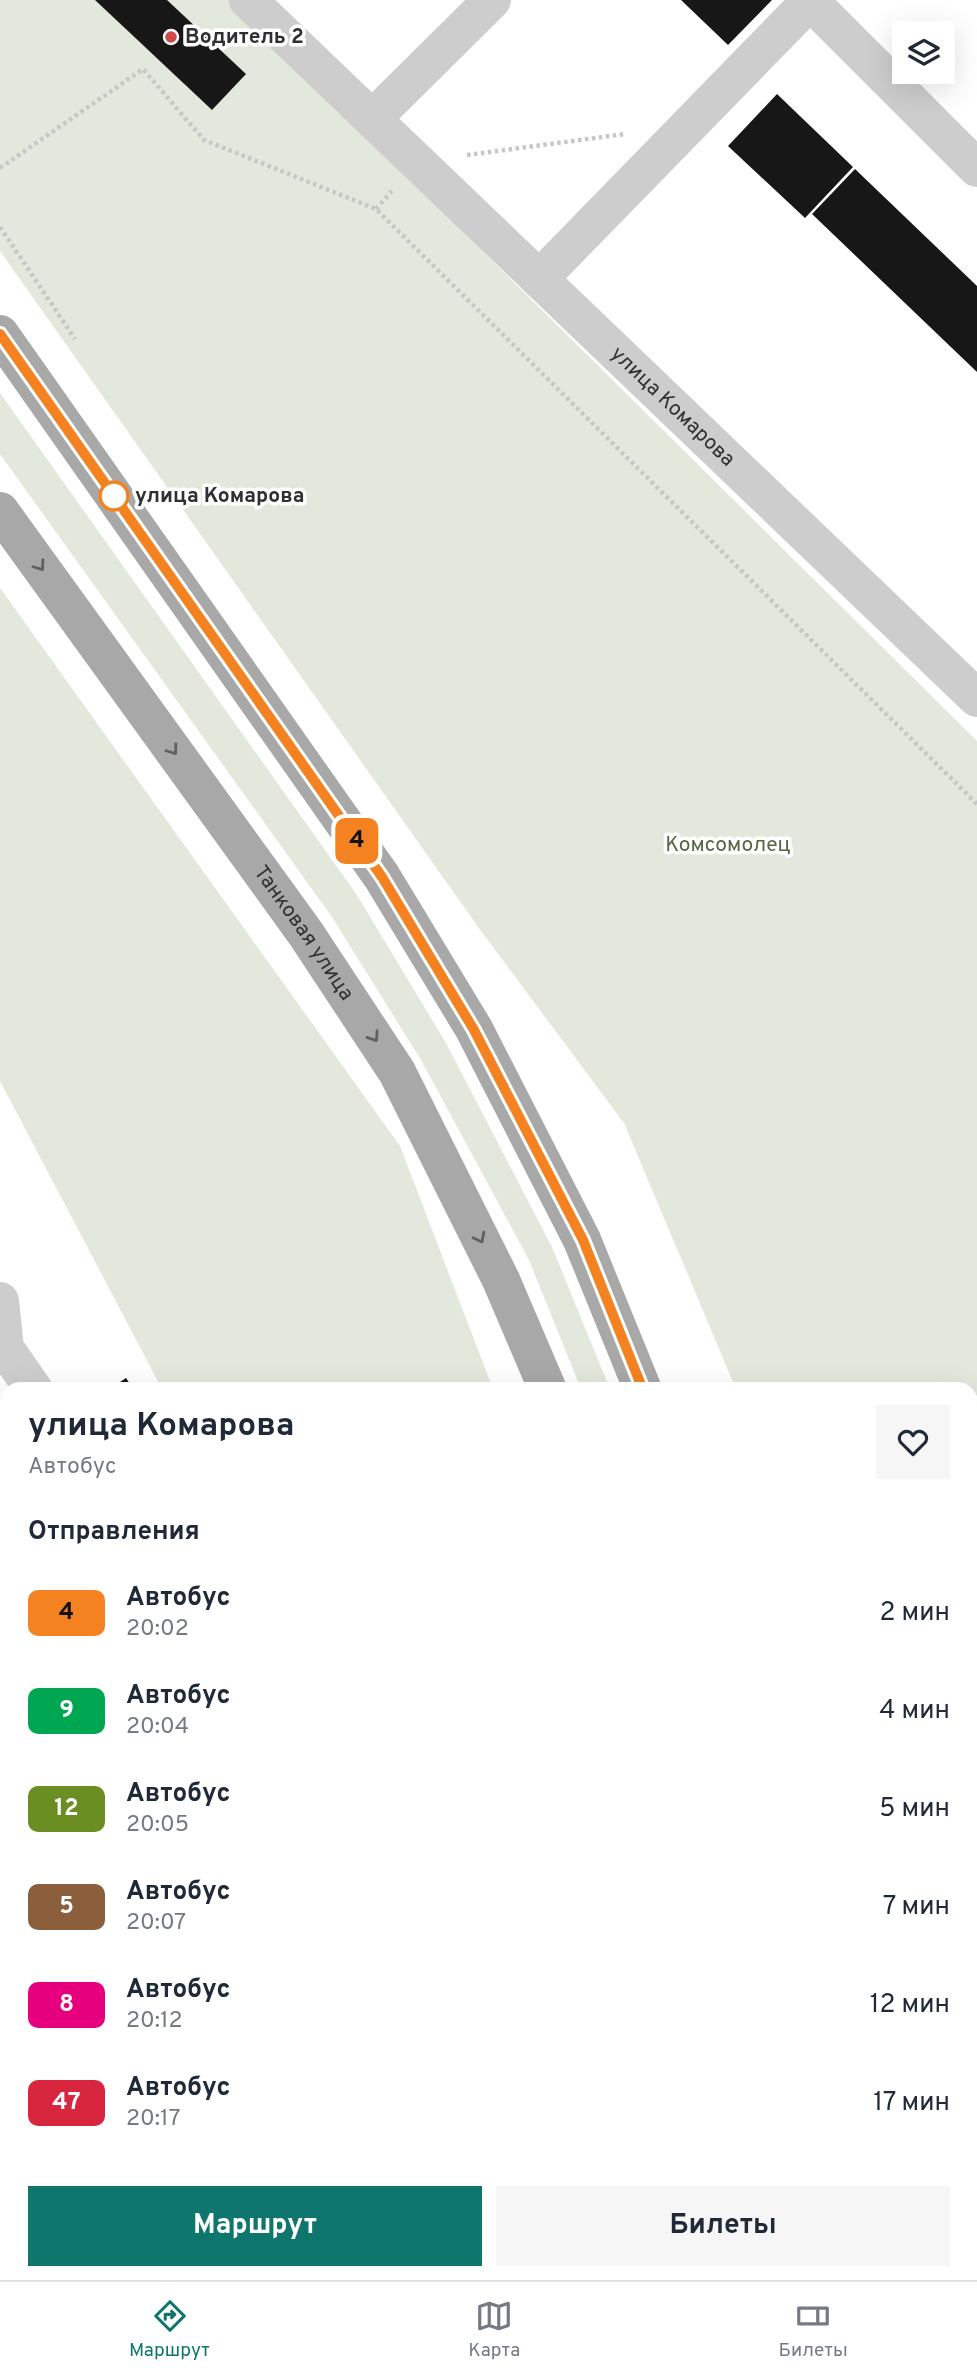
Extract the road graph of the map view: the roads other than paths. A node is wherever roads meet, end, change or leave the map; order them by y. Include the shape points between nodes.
1 (248, 0) edge
2 (492, 0) edge
3 (811, 1) edge
4 (372, 119) junction
5 (977, 168) edge
6 (539, 279) junction
7 (0, 334) edge
8 (0, 511) edge
9 (977, 698) edge
10 (0, 1301) edge
11 (28, 1382) edge
12 (545, 1382) edge
13 (640, 1382) edge

1 - 4 street, улица Комарова
2 - 4 street
3 - 5 street
3 - 6 street
4 - 6 street, улица Комарова
6 - 9 street, улица Комарова
7 - 13 main road via 390,889 474,1030 583,1240
8 -> 12 main road, Танковая улица via 306,934 397,1072 501,1280
10 - 11 street via 5,1348

